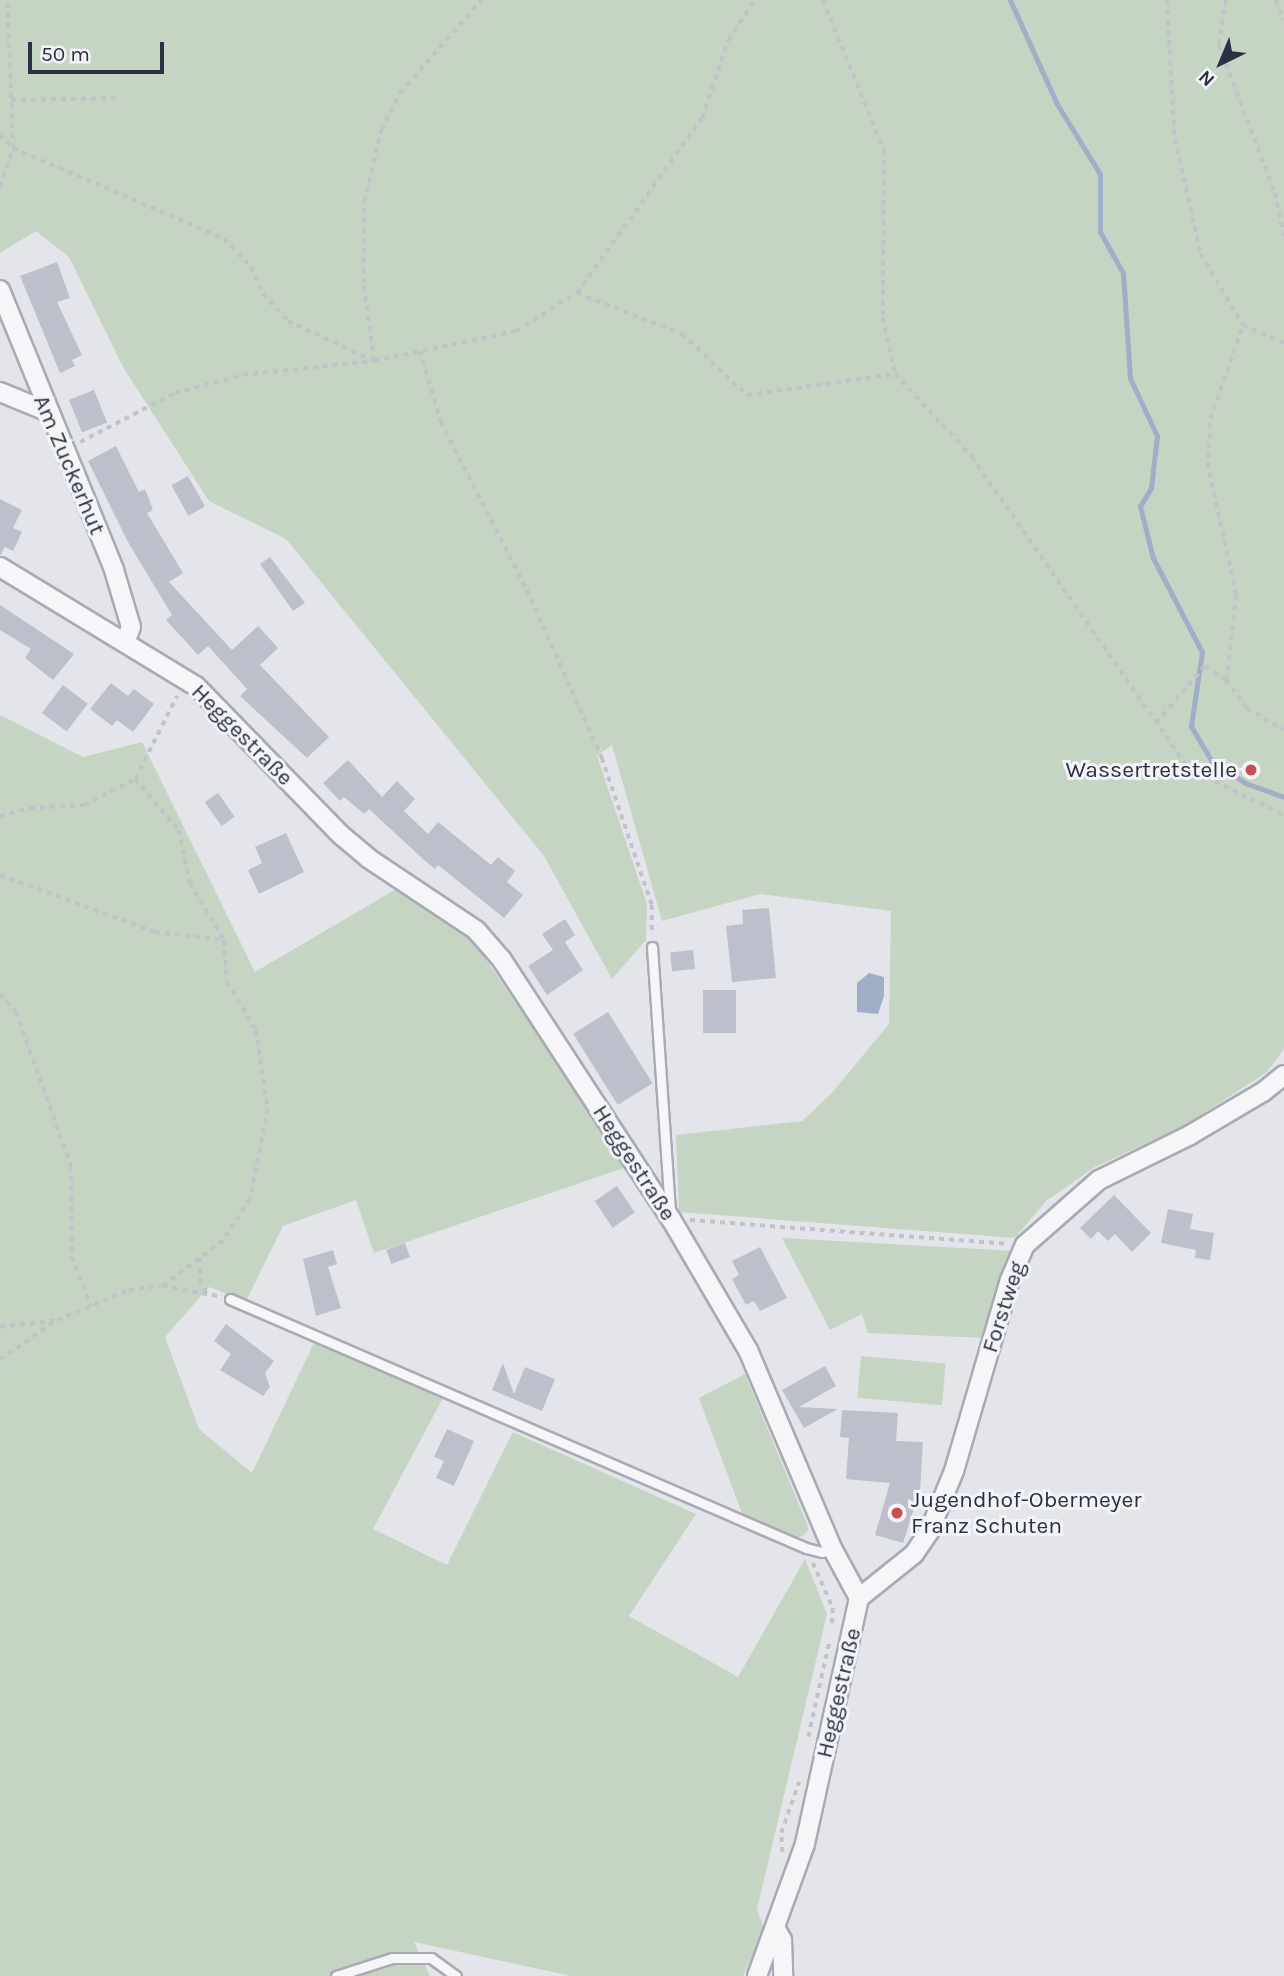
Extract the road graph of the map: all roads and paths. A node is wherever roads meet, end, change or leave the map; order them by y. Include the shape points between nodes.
1 (7, 0) edge
2 (481, 0) edge
3 (755, 0) edge
4 (823, 0) edge
5 (1167, 0) edge
6 (1226, 0) edge
7 (1276, 0) edge
8 (1284, 19) edge
9 (120, 98) dead end
10 (11, 100) junction
11 (0, 135) edge
12 (13, 148) junction
13 (0, 187) edge
14 (1284, 236) edge
15 (0, 290) edge
16 (578, 293) junction
17 (1243, 325) junction
18 (1284, 343) edge
19 (420, 351) junction
20 (374, 360) junction
21 (895, 374) junction
22 (0, 392) edge
23 (46, 411) junction
24 (62, 450) junction
25 (0, 567) edge
26 (127, 640) junction
27 (187, 680) junction
28 (1226, 680) junction
29 (1156, 723) junction
30 (1284, 730) edge
31 (135, 779) junction
32 (1284, 815) edge
33 (0, 816) edge
34 (0, 874) edge
35 (224, 940) junction
36 (652, 947) joint
37 (0, 994) edge
38 (1284, 1075) edge
39 (671, 1219) junction
40 (1026, 1245) junction
41 (200, 1258) junction
42 (163, 1286) junction
43 (206, 1293) junction
44 (230, 1300) joint
45 (91, 1306) junction
46 (57, 1320) junction
47 (0, 1327) edge
48 (0, 1360) edge
49 (806, 1548) junction
50 (832, 1548) junction
51 (859, 1598) junction
52 (806, 1748) dead end
53 (801, 1775) dead end
54 (783, 1864) dead end
55 (776, 1928) junction
56 (336, 1976) edge
57 (456, 1976) edge
58 (757, 1976) edge
59 (783, 1976) edge

1 - 10 path
2 - 20 path via 400,93 381,130 364,202 363,283
3 - 16 path via 728,40 702,118
4 - 21 path via 884,150 883,318
5 - 17 path via 1175,139 1201,254
6 - 14 path via 1219,45 1275,193
7 - 8 path
9 - 10 path
10 - 12 path
11 - 12 path
12 - 13 path
12 - 20 path via 223,239 251,267 263,294 288,321
15 - 23 street, Am Zuckerhut
16 - 19 path via 516,331
16 - 21 path via 682,334 747,395
17 - 18 path
17 - 28 path via 1210,419 1208,468 1236,595
19 - 20 path
19 - 36 path via 441,422 527,590 602,758 652,905
20 - 24 path via 243,375 175,393
21 - 29 path via 972,457
22 - 23 street
23 - 24 street, Am Zuckerhut
24 - 26 street, Am Zuckerhut via 114,570 131,627
25 - 26 street, Heggestraße
26 - 27 street, Heggestraße
27 - 31 path
27 - 39 street, Heggestraße via 359,850 476,930 502,960
28 - 29 path via 1205,666
28 - 30 path via 1247,708
29 - 32 path via 1188,768
31 - 33 path via 84,805 30,808
31 - 35 path via 179,830 190,883
34 - 35 path via 155,932
35 - 41 path via 226,982 256,1030 268,1109 250,1199 223,1241
36 - 39 lane
37 - 45 path via 16,1013 71,1166 72,1257
38 - 40 street, Forstweg via 1190,1135 1099,1180
39 - 40 path
39 - 50 street, Heggestraße via 748,1350
40 - 51 street, Forstweg via 1010,1280 954,1471 929,1532 914,1554
41 - 42 path
41 - 43 path via 200,1279
42 - 43 path
42 - 45 path via 129,1290
43 - 44 path
44 - 49 lane
45 - 46 path
46 - 47 path
46 - 48 path
49 - 50 lane via 822,1552
49 - 52 path via 833,1608
50 - 51 street, Heggestraße
51 - 55 street, Heggestraße via 805,1844
53 - 54 path via 781,1833
55 - 58 street, Heggestraße
55 - 59 street via 782,1940
56 - 57 lane via 392,1958 431,1958

